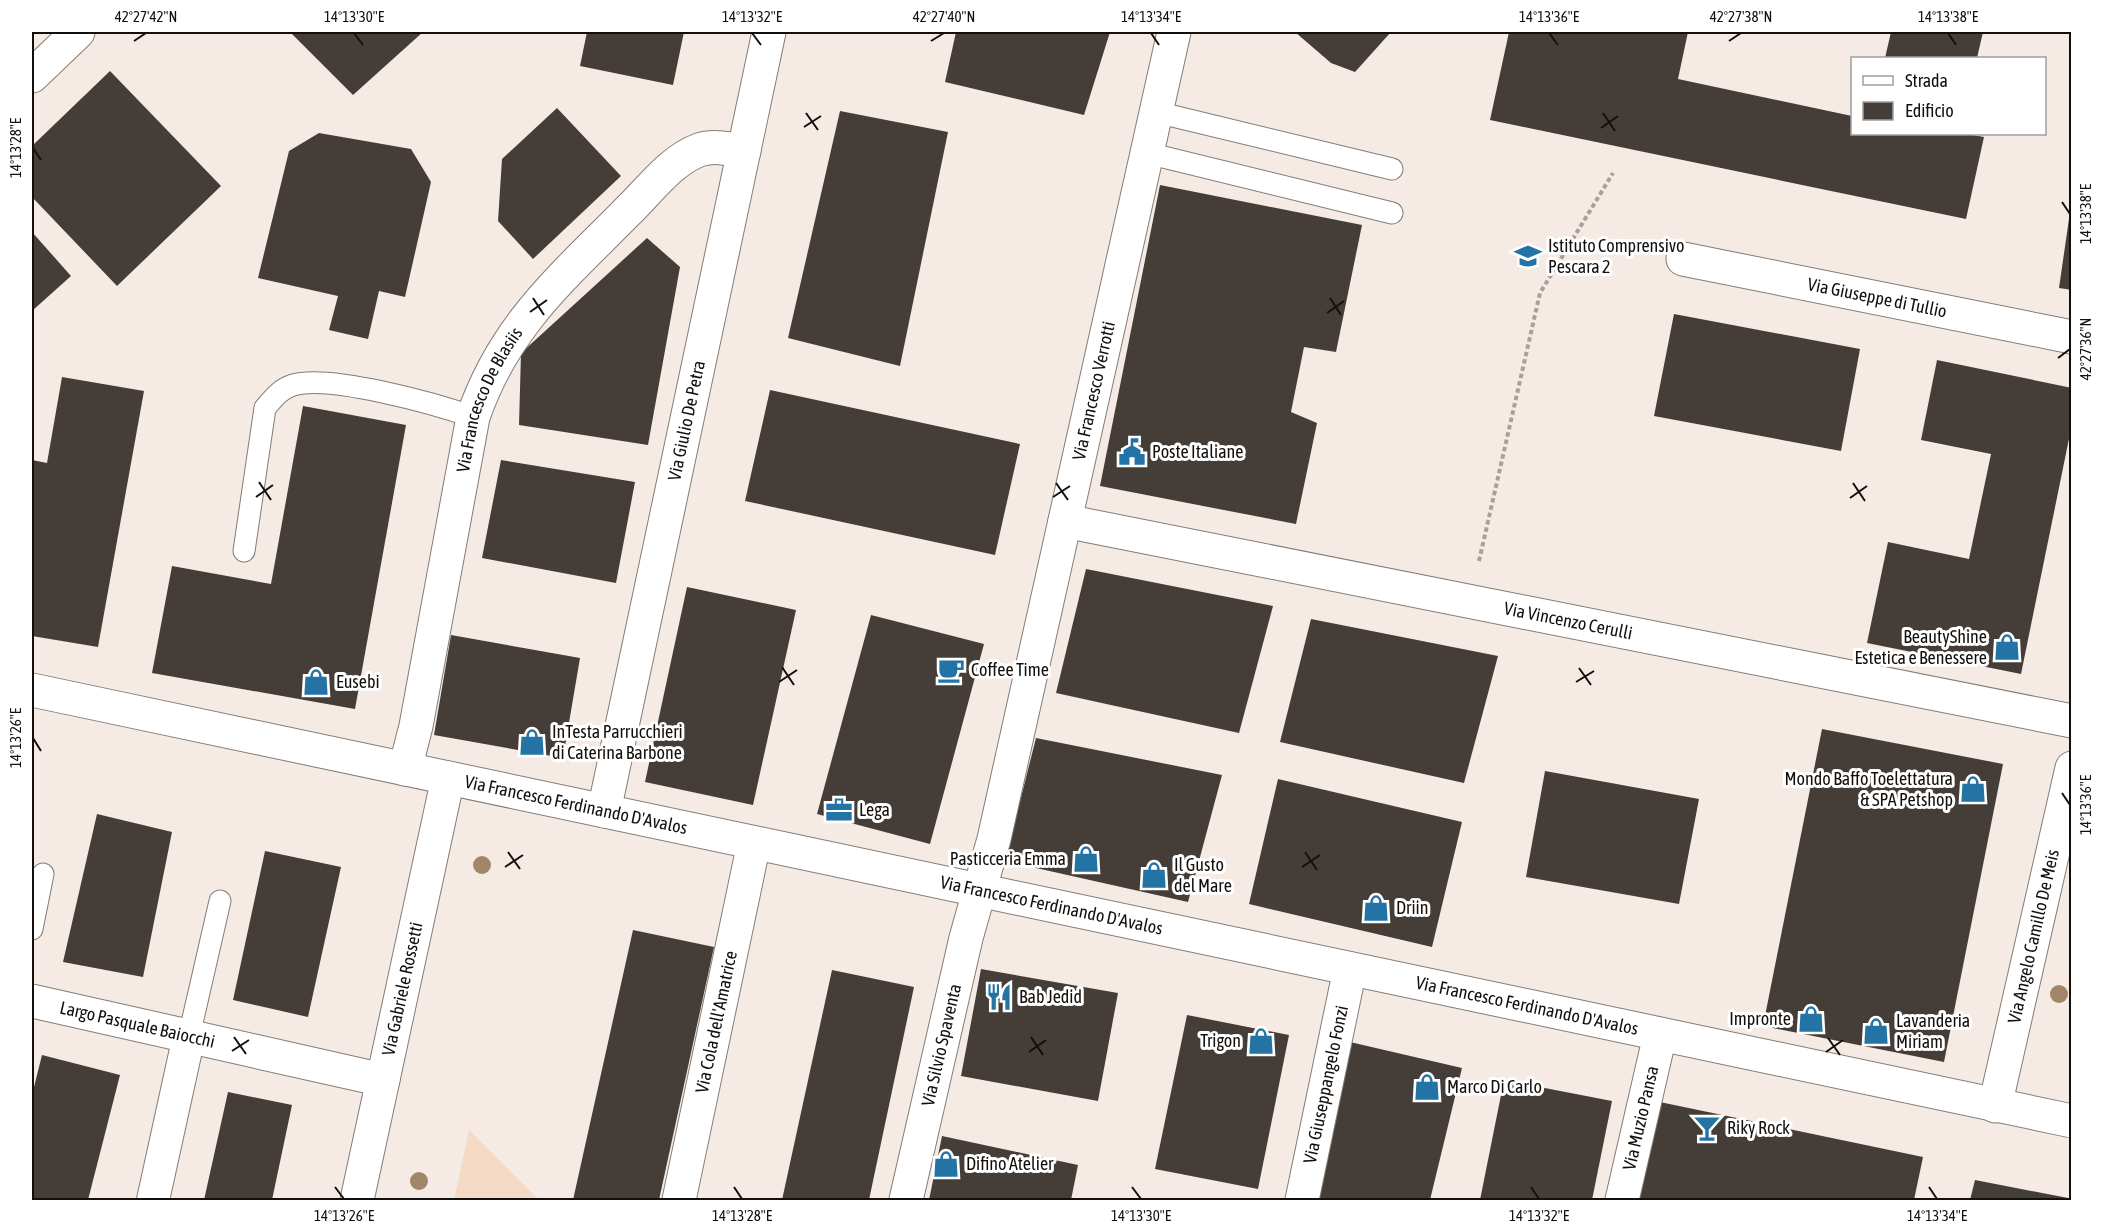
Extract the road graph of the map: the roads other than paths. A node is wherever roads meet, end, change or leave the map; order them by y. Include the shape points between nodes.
1 (78, 32) edge
2 (769, 32) edge
3 (1174, 32) edge
4 (32, 76) edge
5 (1156, 112) junction
6 (744, 151) junction
7 (1147, 153) junction
8 (1392, 169) dead end
9 (1392, 213) dead end
10 (1683, 259) dead end
11 (2072, 337) edge
12 (473, 417) junction
13 (1065, 521) junction
14 (244, 551) dead end
15 (32, 690) edge
16 (2072, 721) edge
17 (2072, 768) edge
18 (405, 769) junction
19 (448, 778) junction
20 (604, 811) junction
21 (754, 843) junction
22 (44, 874) dead end
23 (979, 891) junction
24 (220, 901) dead end
25 (32, 929) edge
26 (1350, 969) junction
27 (32, 1001) edge
28 (1660, 1035) junction
29 (189, 1036) junction
30 (382, 1080) junction
31 (1995, 1106) junction
32 (2071, 1121) edge
33 (153, 1200) edge
34 (357, 1200) edge
35 (679, 1200) edge
36 (906, 1200) edge
37 (1302, 1200) edge
38 (1622, 1200) edge

1 - 4 street
2 - 6 street, Via Giulio De Petra
3 - 5 street, Via Francesco Verrotti
5 - 7 street, Via Francesco Verrotti
5 - 8 lane
6 - 12 street, Via Francesco De Blasiis via 714,147 700,150 673,166 538,302 485,382
6 - 20 street, Via Giulio De Petra
7 - 9 lane
7 - 13 street, Via Francesco Verrotti
10 - 11 street, Via Giuseppe di Tullio
12 - 14 lane via 430,402 323,382 291,385 277,393 265,408
12 - 18 street, Via Francesco De Blasiis
13 - 16 street, Via Vincenzo Cerulli
13 - 23 street, Via Francesco Verrotti
15 - 18 street, Via Francesco Ferdinando D'Avalos
17 - 31 street, Via Angelo Camillo De Meis
18 - 19 street, Via Francesco Ferdinando D'Avalos
19 - 20 street, Via Francesco Ferdinando D'Avalos
19 - 30 street, Via Gabriele Rossetti
20 - 21 street, Via Francesco Ferdinando D'Avalos
21 - 23 street, Via Francesco Ferdinando D'Avalos
21 - 35 street, Via Cola dell'Amatrice
22 - 25 lane
23 - 26 street, Via Francesco Ferdinando D'Avalos
23 - 36 street, Via Silvio Spaventa
24 - 29 lane
26 - 28 street, Via Francesco Ferdinando D'Avalos
26 - 37 street, Via Giuseppangelo Fonzi
27 - 29 street, Largo Pasquale Baiocchi
28 - 31 street, Via Francesco Ferdinando D'Avalos
28 - 38 street, Via Muzio Pansa
29 - 30 street, Largo Pasquale Baiocchi
29 - 33 street
30 - 34 street, Via Gabriele Rossetti
31 - 32 street, Via Francesco Ferdinando D'Avalos

